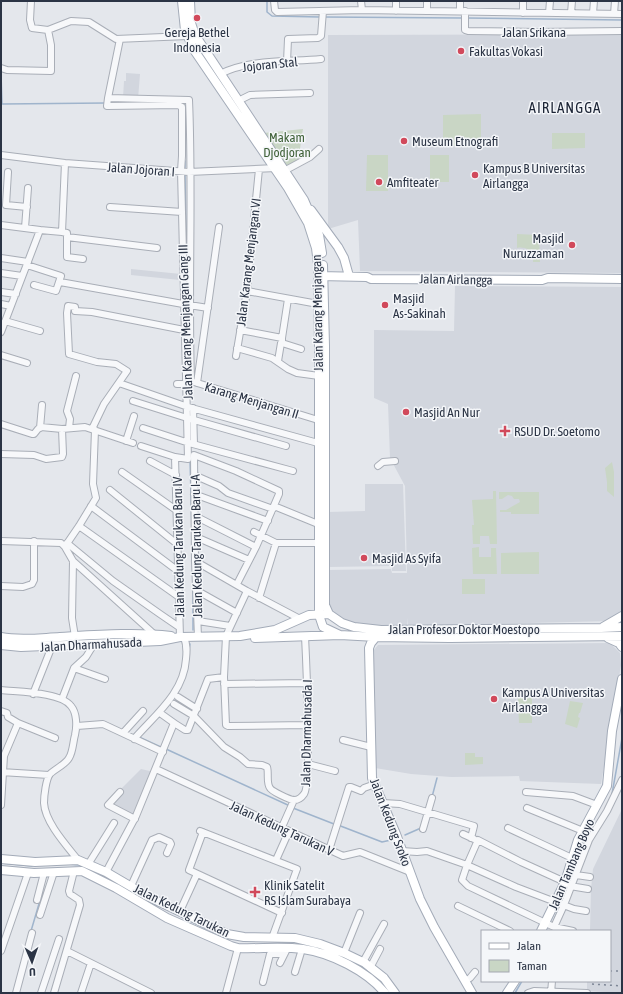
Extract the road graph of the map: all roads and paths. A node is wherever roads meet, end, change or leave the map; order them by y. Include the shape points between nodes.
1 (31, 1) edge
2 (182, 1) edge
3 (190, 1) edge
4 (274, 1) edge
5 (361, 1) edge
6 (396, 1) edge
7 (427, 1) edge
8 (460, 1) edge
9 (523, 1) edge
10 (550, 1) edge
11 (572, 1) edge
12 (594, 1) edge
13 (616, 1) edge
14 (362, 10) junction
15 (396, 11) junction
16 (427, 11) junction
17 (463, 12) junction
18 (523, 13) junction
19 (549, 13) junction
20 (571, 13) junction
21 (593, 13) junction
22 (614, 14) junction
23 (622, 14) edge
24 (323, 15) junction
25 (48, 30) junction
26 (622, 32) edge
27 (187, 36) junction
28 (120, 39) junction
29 (321, 59) dead end
30 (287, 62) junction
31 (2, 68) edge
32 (220, 74) junction
33 (310, 93) dead end
34 (238, 101) junction
35 (180, 102) junction
36 (248, 124) junction
37 (319, 149) dead end
38 (1, 155) edge
39 (65, 163) junction
40 (259, 169) junction
41 (280, 169) junction
42 (181, 171) junction
43 (8, 172) dead end
44 (190, 172) junction
45 (28, 188) dead end
46 (304, 200) junction
47 (27, 207) junction
48 (110, 207) dead end
49 (182, 212) junction
50 (186, 219) junction
51 (1, 225) edge
52 (219, 227) dead end
53 (25, 228) junction
54 (40, 230) junction
55 (62, 232) junction
56 (67, 237) junction
57 (157, 248) dead end
58 (1, 258) edge
59 (323, 258) junction
60 (83, 259) dead end
61 (27, 263) junction
62 (1, 273) edge
63 (22, 276) junction
64 (337, 276) junction
65 (350, 276) junction
66 (371, 278) junction
67 (321, 279) junction
68 (622, 279) edge
69 (542, 280) junction
70 (60, 282) junction
71 (622, 283) edge
72 (34, 285) dead end
73 (247, 291) junction
74 (1, 292) edge
75 (16, 294) junction
76 (288, 299) junction
77 (1, 304) edge
78 (187, 304) junction
79 (318, 304) junction
80 (11, 306) junction
81 (208, 308) junction
82 (4, 321) edge
83 (184, 330) junction
84 (240, 330) junction
85 (40, 331) dead end
86 (1, 332) edge
87 (282, 340) junction
88 (190, 345) junction
89 (203, 346) junction
90 (237, 348) junction
91 (301, 349) dead end
92 (1, 355) edge
93 (236, 356) dead end
94 (278, 361) junction
95 (27, 363) dead end
96 (76, 376) dead end
97 (319, 376) junction
98 (189, 381) junction
99 (119, 383) junction
100 (177, 384) dead end
101 (133, 401) dead end
102 (322, 404) junction
103 (42, 405) dead end
104 (190, 408) junction
105 (134, 416) dead end
106 (190, 419) junction
107 (318, 420) junction
108 (1, 424) edge
109 (40, 428) junction
110 (66, 428) junction
111 (143, 428) dead end
112 (94, 430) junction
113 (126, 440) junction
114 (133, 443) dead end
115 (191, 443) junction
116 (318, 444) junction
117 (140, 446) dead end
118 (286, 446) dead end
119 (1, 454) edge
120 (175, 457) junction
121 (192, 459) junction
122 (150, 461) dead end
123 (395, 461) dead end
124 (378, 466) dead end
125 (293, 471) dead end
126 (122, 472) dead end
127 (176, 475) junction
128 (194, 475) junction
129 (110, 490) dead end
130 (194, 494) junction
131 (91, 506) junction
132 (273, 508) junction
133 (176, 510) junction
134 (195, 516) junction
135 (268, 521) junction
136 (318, 524) junction
137 (79, 526) junction
138 (254, 532) dead end
139 (261, 536) junction
140 (196, 537) junction
141 (1, 541) edge
142 (34, 541) junction
143 (276, 542) junction
144 (318, 543) junction
145 (177, 544) junction
146 (66, 545) junction
147 (256, 547) junction
148 (249, 560) junction
149 (72, 561) junction
150 (195, 561) junction
151 (178, 571) junction
152 (237, 584) junction
153 (1, 586) edge
154 (196, 590) junction
155 (247, 591) junction
156 (318, 595) junction
157 (179, 597) junction
158 (259, 598) junction
159 (237, 613) junction
160 (329, 614) junction
161 (309, 615) junction
162 (319, 615) junction
163 (622, 616) edge
164 (300, 619) junction
165 (198, 621) junction
166 (230, 626) junction
167 (180, 627) junction
168 (622, 627) edge
169 (601, 628) junction
170 (155, 635) junction
171 (340, 635) junction
172 (226, 636) junction
173 (240, 636) junction
174 (305, 636) junction
175 (622, 636) edge
176 (1, 637) edge
177 (182, 637) junction
178 (198, 637) junction
179 (376, 637) junction
180 (606, 637) junction
181 (76, 639) junction
182 (94, 644) junction
183 (1, 645) edge
184 (52, 646) junction
185 (622, 647) edge
186 (74, 668) junction
187 (224, 677) junction
188 (105, 679) dead end
189 (622, 679) edge
190 (306, 683) junction
191 (224, 684) junction
192 (1, 690) edge
193 (33, 694) junction
194 (178, 697) dead end
195 (62, 699) junction
196 (174, 704) dead end
197 (197, 709) junction
198 (1, 711) edge
199 (143, 711) dead end
200 (160, 714) dead end
201 (194, 716) junction
202 (18, 723) junction
203 (174, 723) junction
204 (307, 725) junction
205 (77, 726) junction
206 (123, 733) junction
207 (55, 738) dead end
208 (134, 739) junction
209 (343, 740) dead end
210 (371, 747) junction
211 (163, 750) junction
212 (308, 764) junction
213 (156, 769) junction
214 (335, 771) dead end
215 (2, 772) edge
216 (49, 775) junction
217 (375, 784) junction
218 (621, 784) edge
219 (609, 786) junction
220 (120, 792) dead end
221 (526, 792) dead end
222 (432, 798) dead end
223 (383, 803) junction
224 (292, 804) junction
225 (1, 805) edge
226 (597, 805) junction
227 (527, 808) dead end
228 (427, 812) junction
229 (135, 819) junction
230 (114, 822) dead end
231 (282, 828) junction
232 (508, 828) dead end
233 (423, 829) dead end
234 (289, 831) junction
235 (583, 831) junction
236 (462, 834) dead end
237 (474, 840) junction
238 (329, 850) junction
239 (402, 851) junction
240 (167, 853) dead end
241 (572, 858) junction
242 (1, 859) edge
243 (78, 860) junction
244 (276, 860) junction
245 (89, 863) junction
246 (467, 865) junction
247 (1, 870) edge
248 (74, 871) junction
249 (28, 872) junction
250 (54, 872) junction
251 (106, 872) junction
252 (410, 872) junction
253 (44, 873) junction
254 (197, 874) junction
255 (576, 875) junction
256 (590, 877) dead end
257 (567, 885) junction
258 (131, 886) junction
259 (588, 889) dead end
260 (37, 900) dead end
261 (560, 904) junction
262 (458, 906) dead end
263 (180, 911) junction
264 (586, 911) dead end
265 (282, 913) junction
266 (360, 913) dead end
267 (40, 915) dead end
268 (384, 924) dead end
269 (550, 925) junction
270 (508, 930) edge
271 (542, 930) edge
272 (570, 930) edge
273 (32, 933) dead end
274 (250, 938) junction
275 (272, 938) junction
276 (58, 939) dead end
277 (238, 948) junction
278 (251, 948) junction
279 (302, 949) junction
280 (380, 949) dead end
281 (1, 951) edge
282 (67, 951) junction
283 (286, 951) junction
284 (344, 953) junction
285 (280, 962) dead end
286 (91, 963) junction
287 (367, 965) junction
288 (295, 972) dead end
289 (475, 972) dead end
290 (465, 981) junction
291 (263, 982) dead end
292 (514, 982) edge
293 (144, 991) edge
294 (552, 992) edge
295 (16, 993) edge
296 (41, 993) edge
297 (54, 993) edge
298 (81, 993) edge
299 (151, 993) edge
300 (226, 993) edge
301 (385, 993) edge
302 (395, 993) edge
303 (472, 993) edge
304 (507, 993) edge
305 (528, 993) edge
306 (581, 993) edge
307 (587, 993) edge

1 - 25 street via 31,27
2 - 27 main road, Jalan Karang Menjangan via 183,24
3 - 32 main road, Jalan Karang Menjangan via 193,30
4 - 24 street, Jalan Srikana via 277,12
5 - 14 street
6 - 15 street
7 - 16 street
8 - 17 street
9 - 18 street
10 - 19 street
11 - 20 street
12 - 21 street
13 - 22 street
14 - 15 street, Jalan Srikana
14 - 24 street, Jalan Srikana
15 - 16 street, Jalan Srikana
16 - 17 street, Jalan Srikana
17 - 18 street, Jalan Srikana
17 - 26 street, Jalan Srikana via 465,30 468,31
18 - 19 street, Jalan Srikana
19 - 20 street, Jalan Srikana
20 - 21 street, Jalan Srikana
21 - 22 street, Jalan Srikana
22 - 23 street, Jalan Srikana
24 - 30 street via 319,38 288,40
25 - 28 street via 70,21 88,22
25 - 31 street via 52,71
27 - 28 street
27 - 36 main road, Jalan Karang Menjangan via 194,50
28 - 35 street via 107,101
29 - 30 street, Jojoran Stal
30 - 32 street, Jojoran Stal via 244,66
32 - 34 main road, Jalan Karang Menjangan
33 - 34 street via 250,95
34 - 36 main road, Jalan Karang Menjangan
35 - 42 street, Jalan Karang Menjangan Gang III
35 - 44 street via 189,100
36 - 41 main road, Jalan Karang Menjangan
37 - 41 street via 310,157
38 - 39 street, Jalan Jojoran I
39 - 42 street, Jalan Jojoran I
39 - 55 street
40 - 41 street, Jalan Jojoran I
40 - 44 street, Jalan Jojoran I
40 - 73 street, Jalan Karang Menjangan VI
41 - 46 main road, Jalan Karang Menjangan
41 - 67 main road, Jalan Karang Menjangan via 308,223 316,248
42 - 44 street, Jalan Jojoran I
42 - 49 street, Jalan Karang Menjangan Gang III
43 - 47 street via 6,205
44 - 50 street
45 - 47 street
46 - 59 main road, Jalan Karang Menjangan via 318,235
46 - 65 main road, Jalan Karang Menjangan via 338,247
47 - 53 street
48 - 49 street
49 - 50 street, Jalan Karang Menjangan Gang III
50 - 78 street, Jalan Karang Menjangan Gang III
51 - 53 street
52 - 81 street
53 - 54 street
54 - 55 street
54 - 61 street
55 - 56 street via 67,233
56 - 57 street
56 - 60 street via 67,257
58 - 61 street
59 - 64 main road via 326,267
59 - 67 main road, Jalan Karang Menjangan
61 - 63 street
61 - 70 street via 61,276
62 - 63 street
63 - 75 street
64 - 65 main road, Jalan Airlangga
64 - 67 main road, Jalan Airlangga
65 - 66 main road, Jalan Airlangga
66 - 67 main road, Jalan Airlangga via 367,281
66 - 69 main road, Jalan Airlangga
67 - 79 main road, Jalan Karang Menjangan
67 - 102 main road, Jalan Karang Menjangan
68 - 69 main road, Jalan Airlangga
69 - 71 main road, Jalan Airlangga
70 - 72 street via 55,291
70 - 78 street
73 - 76 street
73 - 84 street, Jalan Karang Menjangan VI
74 - 75 street
75 - 80 street
76 - 79 street
76 - 87 street
77 - 80 street
78 - 81 street
78 - 83 street, Jalan Karang Menjangan Gang III
78 - 88 street
79 - 97 main road, Jalan Karang Menjangan
80 - 82 street
81 - 89 street
82 - 85 street
82 - 86 street
83 - 98 street, Jalan Karang Menjangan Gang III
83 - 99 street via 75,311 75,307 68,306 68,354 120,366 127,372
84 - 87 street
84 - 90 street, Jalan Karang Menjangan VI
87 - 91 street
87 - 94 street
88 - 89 street
88 - 98 street
89 - 98 street
90 - 93 street, Jalan Karang Menjangan VI
90 - 94 street
92 - 95 street
94 - 97 street via 297,373
96 - 110 street via 67,411 70,419
97 - 102 main road, Jalan Karang Menjangan
98 - 100 street, Karang Menjangan II
98 - 104 street, Jalan Karang Menjangan Gang III
98 - 107 street, Karang Menjangan II
99 - 104 street
99 - 112 street via 104,404
101 - 106 street
102 - 107 main road, Jalan Karang Menjangan
102 - 160 main road, Jalan Karang Menjangan via 325,605
103 - 109 street
104 - 106 street, Jalan Karang Menjangan Gang III
104 - 116 street
105 - 113 street
106 - 115 street, Jalan Karang Menjangan Gang III
106 - 118 street
107 - 116 main road, Jalan Karang Menjangan
108 - 109 street via 32,434
109 - 110 street
110 - 112 street via 82,427
110 - 119 street via 62,457 46,459 34,455
111 - 115 street
112 - 113 street
112 - 131 street via 93,484 96,496
113 - 114 street
115 - 121 street
115 - 125 street
116 - 136 main road, Jalan Karang Menjangan
117 - 120 street
120 - 121 street
120 - 127 street, Jalan Kedung Tarukan Baru IV
121 - 128 street, Jalan Kedung Tarukan Baru I-A
121 - 132 street via 236,471 278,490 279,494
122 - 127 street
123 - 124 street via 382,462
126 - 133 street
127 - 133 street, Jalan Kedung Tarukan Baru IV
128 - 130 street, Jalan Kedung Tarukan Baru I-A
128 - 132 street via 228,493
129 - 145 street
130 - 134 street, Jalan Kedung Tarukan Baru I-A
130 - 135 street
131 - 137 street
131 - 151 street
132 - 135 street
132 - 136 street
133 - 145 street, Jalan Kedung Tarukan Baru IV
134 - 140 street, Jalan Kedung Tarukan Baru I-A
134 - 147 street
135 - 139 street
136 - 144 main road, Jalan Karang Menjangan
137 - 146 street
137 - 157 street
138 - 139 street
139 - 143 street
139 - 147 street
140 - 148 street
140 - 150 street, Jalan Kedung Tarukan Baru I-A
141 - 142 street
142 - 146 street via 59,542
142 - 153 street via 32,584 23,587
143 - 144 street
143 - 158 street
144 - 156 main road, Jalan Karang Menjangan
145 - 151 street, Jalan Kedung Tarukan Baru IV
146 - 149 street
146 - 167 street
147 - 148 street
148 - 152 street
149 - 170 street
149 - 181 street via 72,618
150 - 152 street
150 - 154 street, Jalan Kedung Tarukan Baru I-A
151 - 157 street, Jalan Kedung Tarukan Baru IV
152 - 155 street
154 - 159 street
154 - 165 street, Jalan Kedung Tarukan Baru I-A
155 - 158 street
155 - 159 street
156 - 161 main road
156 - 162 main road, Jalan Karang Menjangan
157 - 167 street, Jalan Kedung Tarukan Baru IV
158 - 164 street
159 - 166 street
160 - 162 main road
160 - 169 main road, Jalan Profesor Doktor Moestopo via 354,627 381,630
161 - 162 main road
161 - 164 main road, Jalan Dharmahusada
162 - 171 main road via 323,627
163 - 169 main road
164 - 173 main road, Jalan Dharmahusada via 276,630
165 - 166 street
165 - 178 street, Jalan Kedung Tarukan Baru I-A
166 - 172 street
167 - 177 street, Jalan Kedung Tarukan Baru IV
168 - 169 main road, Jalan Profesor Doktor Moestopo
170 - 177 main road, Jalan Dharmahusada
170 - 181 main road, Jalan Dharmahusada
171 - 174 main road, Jalan Dharmahusada
171 - 179 main road, Jalan Profesor Doktor Moestopo
172 - 173 main road, Jalan Dharmahusada
172 - 178 main road, Jalan Dharmahusada
172 - 187 street
173 - 174 main road, Jalan Dharmahusada
174 - 190 street, Jalan Dharmahusada I
175 - 180 main road, Jalan Profesor Doktor Moestopo
176 - 181 main road, Jalan Dharmahusada
177 - 178 main road, Jalan Dharmahusada
177 - 182 main road, Jalan Dharmahusada via 160,641
177 - 208 street, Jalan Kedung Tarukan Baru IV via 187,645 186,665 178,687 162,710
179 - 180 main road, Jalan Profesor Doktor Moestopo
179 - 210 main road, Jalan Kedung Sroko via 369,648
180 - 185 main road
181 - 182 main road, Jalan Dharmahusada
181 - 184 main road, Jalan Dharmahusada
182 - 186 street via 86,657
183 - 184 main road, Jalan Dharmahusada
184 - 193 street
186 - 188 street
186 - 195 street
187 - 191 street
187 - 197 street via 208,679
189 - 219 main road, Jalan Tambang Boyo via 612,731
190 - 191 street
190 - 204 street, Jalan Dharmahusada I
191 - 204 street via 225,723 228,726
192 - 193 street
193 - 195 street
194 - 197 street
195 - 205 street via 71,705
196 - 201 street
197 - 201 street
198 - 202 street
199 - 206 street
200 - 203 street
201 - 203 street via 187,730
201 - 224 street, Jalan Dharmahusada I via 224,747 248,764 267,767 269,786
202 - 207 street
202 - 215 street via 4,756
203 - 211 street
204 - 212 street, Jalan Dharmahusada I
205 - 206 street via 100,723
205 - 216 street via 69,758
206 - 208 street
208 - 211 street
209 - 210 street
210 - 217 main road, Jalan Kedung Sroko via 372,778
211 - 213 street
212 - 214 street
212 - 224 street, Jalan Dharmahusada I via 305,793
213 - 229 street
213 - 231 street, Jalan Kedung Tarukan V
215 - 216 street
215 - 225 street
216 - 243 street via 45,789 46,813
217 - 223 main road, Jalan Kedung Sroko
217 - 238 street via 361,791 350,787
218 - 219 street
218 - 255 street via 608,811 589,840
219 - 226 main road, Jalan Tambang Boyo
220 - 229 street via 108,805
221 - 226 street via 573,796
222 - 228 street
223 - 228 street via 396,803
223 - 239 main road, Jalan Kedung Sroko
224 - 231 street
226 - 235 main road, Jalan Tambang Boyo
227 - 235 street
228 - 233 street
228 - 237 street via 474,826
229 - 251 street
230 - 245 street
231 - 234 street, Jalan Kedung Tarukan V
232 - 241 street
234 - 238 street, Jalan Kedung Tarukan V
234 - 244 street
235 - 241 main road, Jalan Tambang Boyo
236 - 237 street
237 - 246 street
237 - 257 street
238 - 252 street, Jalan Kedung Tarukan V via 344,857 360,852
239 - 246 street via 427,851
239 - 252 main road, Jalan Kedung Sroko
240 - 258 street via 170,842 159,838 152,840
241 - 257 main road, Jalan Tambang Boyo
242 - 243 main road, Jalan Kedung Tarukan via 35,862
243 - 245 main road, Jalan Kedung Tarukan
244 - 254 street via 202,831 189,870
244 - 265 street via 297,869
245 - 251 main road, Jalan Kedung Tarukan
246 - 261 street
246 - 269 street via 462,880 468,886
247 - 249 main road
248 - 250 main road
248 - 277 main road via 110,885 167,918
248 - 282 street via 69,891 80,903
249 - 253 main road
249 - 281 street
250 - 253 main road
250 - 267 street
251 - 258 main road, Jalan Kedung Tarukan
252 - 290 main road, Jalan Kedung Sroko via 434,928
253 - 260 street
254 - 263 street
254 - 265 street
255 - 256 street
255 - 257 street
257 - 259 street
257 - 261 main road, Jalan Tambang Boyo
258 - 263 main road, Jalan Kedung Tarukan
261 - 264 street
261 - 269 main road, Jalan Tambang Boyo
262 - 270 street
263 - 274 main road, Jalan Kedung Tarukan via 227,934
265 - 275 street
266 - 284 street
268 - 287 street
269 - 271 main road, Jalan Tambang Boyo
269 - 272 street
273 - 295 street
274 - 275 main road, Jalan Kedung Tarukan
274 - 278 street
275 - 284 main road, Jalan Kedung Tarukan via 295,938
276 - 296 street
277 - 278 main road
277 - 300 street
278 - 283 main road
279 - 283 main road
279 - 288 street
279 - 301 main road via 334,958 361,971
280 - 287 street
282 - 286 street
282 - 297 street
283 - 285 street
283 - 291 street via 270,954
284 - 287 main road, Jalan Kedung Tarukan
286 - 293 street
286 - 298 street
287 - 302 main road, Jalan Kedung Tarukan via 384,978
289 - 290 street
290 - 303 main road, Jalan Kedung Sroko
292 - 304 main road
293 - 299 street
294 - 305 street
294 - 306 street
306 - 307 street

